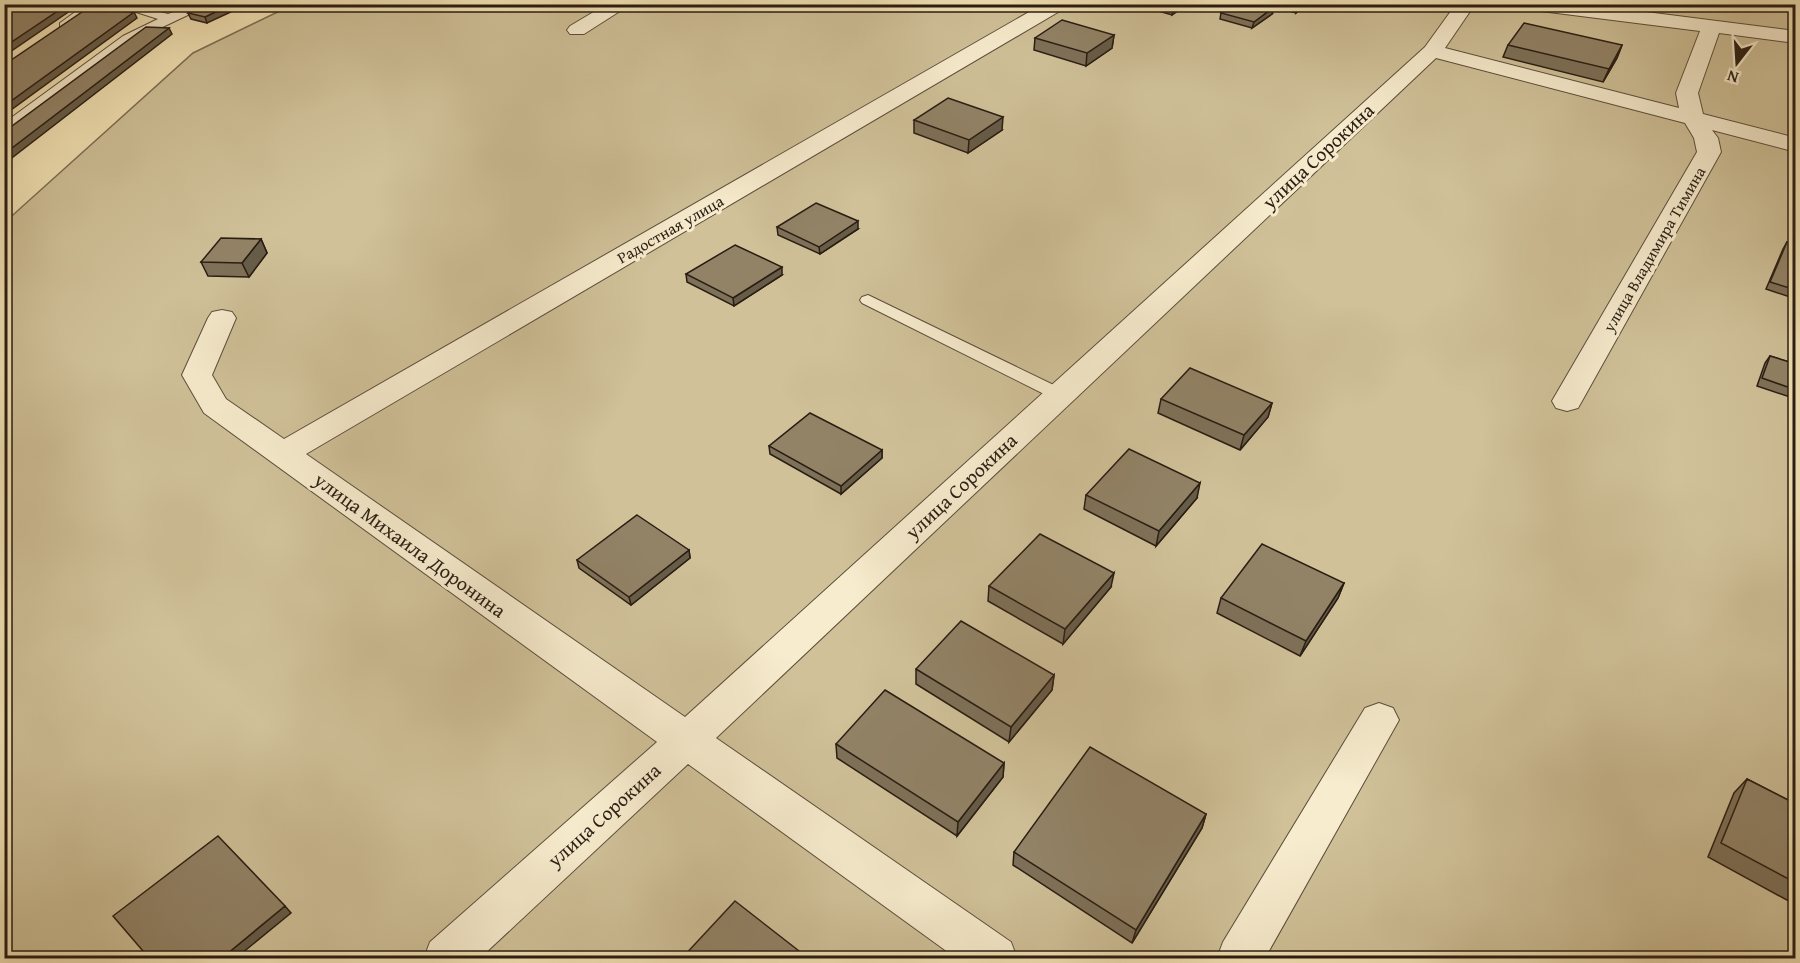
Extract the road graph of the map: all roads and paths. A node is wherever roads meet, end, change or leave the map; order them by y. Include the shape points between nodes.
1 (16, 4) edge
2 (94, 4) edge
3 (206, 4) edge
4 (622, 4) edge
5 (1058, 4) edge
6 (1466, 4) edge
7 (1533, 4) edge
8 (118, 5) edge
9 (4, 12) edge
10 (169, 18) junction
11 (1711, 27) junction
12 (577, 30) dead end
13 (49, 35) edge
14 (1796, 37) edge
15 (1431, 51) junction
16 (1693, 118) junction
17 (4, 130) edge
18 (1796, 144) edge
19 (868, 300) dead end
20 (222, 318) dead end
21 (1060, 395) junction
22 (1567, 401) dead end
23 (282, 454) junction
24 (1379, 720) dead end
25 (685, 742) junction
26 (447, 958) edge
27 (994, 958) edge
28 (1240, 958) edge

1 - 9 lane
2 - 13 lane
3 - 10 lane
4 - 12 street
5 - 23 street, Радостная улица
6 - 15 street, улица Сорокина
7 - 11 street
8 - 10 lane
10 - 17 lane via 127,39
11 - 14 street
11 - 16 street, улица Владимира Тимина via 1688,93
15 - 16 street
15 - 21 street, улица Сорокина
16 - 18 street
16 - 22 street, улица Владимира Тимина via 1706,138 1709,152
19 - 21 lane
20 - 23 street, улица Михаила Доронина via 197,375 214,406
21 - 25 street, улица Сорокина
23 - 25 street, улица Михаила Доронина
24 - 28 street
25 - 26 street, улица Сорокина
25 - 27 street, улица Михаила Доронина

